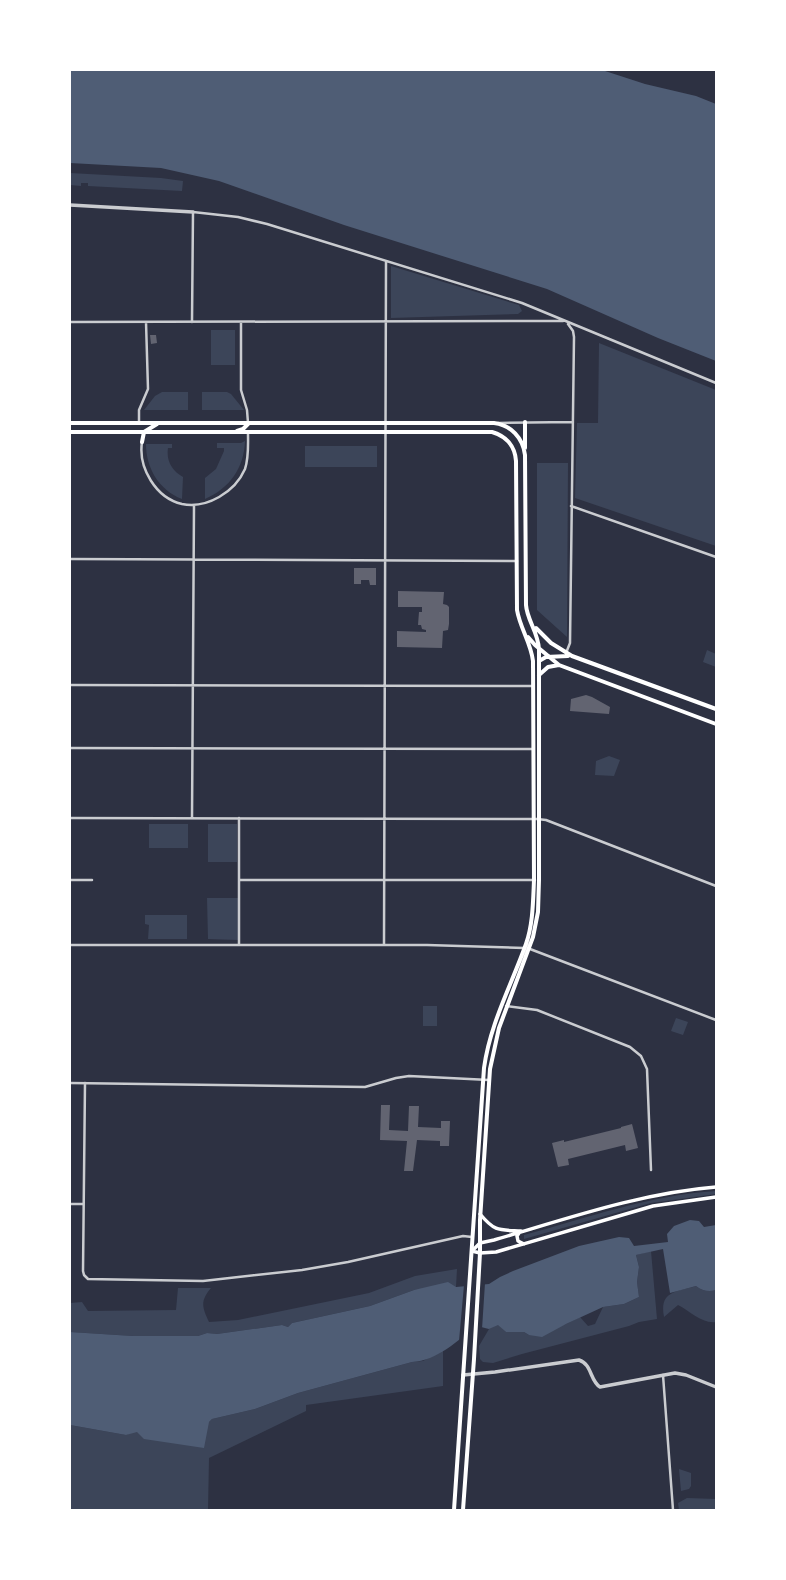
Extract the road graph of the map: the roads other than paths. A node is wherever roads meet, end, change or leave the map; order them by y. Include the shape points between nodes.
1 (70, 205) edge
2 (193, 212) junction
3 (386, 262) junction
4 (565, 321) junction
5 (70, 322) edge
6 (146, 322) junction
7 (192, 322) junction
8 (240, 322) junction
9 (386, 322) junction
10 (716, 383) edge
11 (525, 422) junction
12 (573, 422) junction
13 (157, 423) junction
14 (494, 423) junction
15 (70, 424) edge
16 (139, 424) junction
17 (248, 424) junction
18 (385, 424) junction
19 (70, 432) edge
20 (144, 432) junction
21 (235, 432) junction
22 (248, 432) junction
23 (385, 432) junction
24 (142, 442) joint
25 (525, 455) junction
26 (194, 505) junction
27 (571, 506) junction
28 (716, 557) edge
29 (70, 559) edge
30 (193, 560) junction
31 (385, 560) junction
32 (515, 561) junction
33 (532, 623) junction
34 (521, 627) junction
35 (539, 649) junction
36 (566, 653) junction
37 (548, 656) junction
38 (572, 656) junction
39 (539, 662) junction
40 (559, 665) junction
41 (538, 675) junction
42 (533, 676) junction
43 (70, 685) edge
44 (193, 685) junction
45 (385, 686) junction
46 (533, 686) junction
47 (716, 709) edge
48 (716, 724) edge
49 (70, 748) edge
50 (192, 748) junction
51 (385, 748) junction
52 (534, 750) junction
53 (70, 818) edge
54 (192, 818) junction
55 (239, 818) junction
56 (384, 818) junction
57 (534, 818) junction
58 (539, 819) junction
59 (70, 880) edge
60 (92, 880) dead end
61 (239, 880) junction
62 (384, 880) junction
63 (534, 880) junction
64 (540, 880) junction
65 (716, 886) edge
66 (70, 945) edge
67 (239, 945) junction
68 (384, 945) junction
69 (524, 948) junction
70 (530, 949) junction
71 (500, 1006) junction
72 (506, 1006) junction
73 (716, 1020) edge
74 (483, 1080) junction
75 (489, 1080) junction
76 (70, 1083) edge
77 (85, 1083) junction
78 (651, 1170) dead end
79 (716, 1187) edge
80 (716, 1197) edge
81 (70, 1204) edge
82 (84, 1204) junction
83 (480, 1214) junction
84 (522, 1232) junction
85 (472, 1237) junction
86 (480, 1243) junction
87 (525, 1244) junction
88 (472, 1251) junction
89 (480, 1253) junction
90 (472, 1374) junction
91 (463, 1375) junction
92 (663, 1375) junction
93 (716, 1387) edge
94 (454, 1510) edge
95 (463, 1510) edge
96 (674, 1510) edge

1 - 2 street
2 - 3 street via 238,217 267,224
2 - 7 street
3 - 4 street via 522,303
3 - 9 street
4 - 9 street
4 - 10 street
4 - 12 street via 574,335
5 - 6 street
6 - 7 street
6 - 16 street via 148,389 139,410
7 - 8 street
8 - 9 street
8 - 17 street via 241,390
9 - 18 street
11 - 12 street
11 - 14 street
11 - 25 main road
12 - 27 street
13 - 16 main road
13 - 17 main road
13 - 20 main road
14 - 18 main road
14 - 25 main road via 514,432 521,441
15 - 16 main road
17 - 18 main road
17 - 21 main road
18 - 23 street
19 - 20 main road
20 - 21 main road
20 - 24 main road
21 - 22 main road
22 - 23 main road
22 - 26 street via 248,459 236,483 219,497
23 - 31 street
23 - 32 main road via 492,432 508,440 515,454
24 - 26 street via 143,462 154,484 172,500
25 - 33 main road via 526,605
26 - 30 street
27 - 28 street
27 - 36 street via 570,643
29 - 30 street
30 - 31 street
30 - 44 street
31 - 32 street
31 - 45 street
32 - 34 main road via 517,610
33 - 35 main road
33 - 36 main road via 544,637
34 - 35 main road
34 - 42 main road via 532,653
35 - 37 main road
35 - 39 main road
36 - 38 main road
37 - 38 main road
37 - 39 main road
37 - 40 main road
38 - 47 main road
39 - 41 main road
39 - 42 main road
40 - 41 main road via 548,667
40 - 48 main road
41 - 58 main road
42 - 46 main road
43 - 44 street
44 - 45 street
44 - 50 street
45 - 46 street
45 - 51 street
46 - 52 main road
49 - 50 street
50 - 51 street
50 - 54 street
51 - 52 street
51 - 56 street
52 - 57 main road
53 - 54 street
54 - 55 street
55 - 56 street
55 - 61 street
56 - 57 street
56 - 62 street
57 - 58 street
57 - 63 main road
58 - 64 main road
58 - 65 street
59 - 60 street
61 - 62 street
61 - 67 street
62 - 63 street
62 - 68 street
63 - 64 street
63 - 69 main road via 532,917
64 - 70 main road via 537,918
66 - 67 street
67 - 68 street
68 - 69 street
69 - 71 main road
70 - 72 main road
70 - 73 street
71 - 72 street
71 - 74 main road via 489,1040
72 - 75 main road via 495,1042
72 - 78 street via 537,1010 630,1047 640,1054 645,1063 648,1082
74 - 75 street
74 - 77 street via 410,1076 365,1087
74 - 85 main road
75 - 83 main road
76 - 77 street
77 - 82 street
79 - 84 main road via 652,1196
80 - 87 main road via 653,1206
81 - 82 street
82 - 85 street via 83,1273 86,1278 92,1280 204,1281 348,1262 463,1236
83 - 84 main road via 489,1225 497,1229
83 - 86 main road
84 - 86 main road
84 - 87 main road via 517,1236 518,1241
85 - 86 main road
85 - 88 main road
86 - 88 main road
86 - 89 main road
87 - 89 main road via 496,1252
88 - 89 main road
88 - 91 main road
89 - 90 main road
90 - 91 street
90 - 92 street via 579,1360 586,1364 600,1387
90 - 95 main road
91 - 94 main road
92 - 93 street via 684,1374
92 - 96 street

